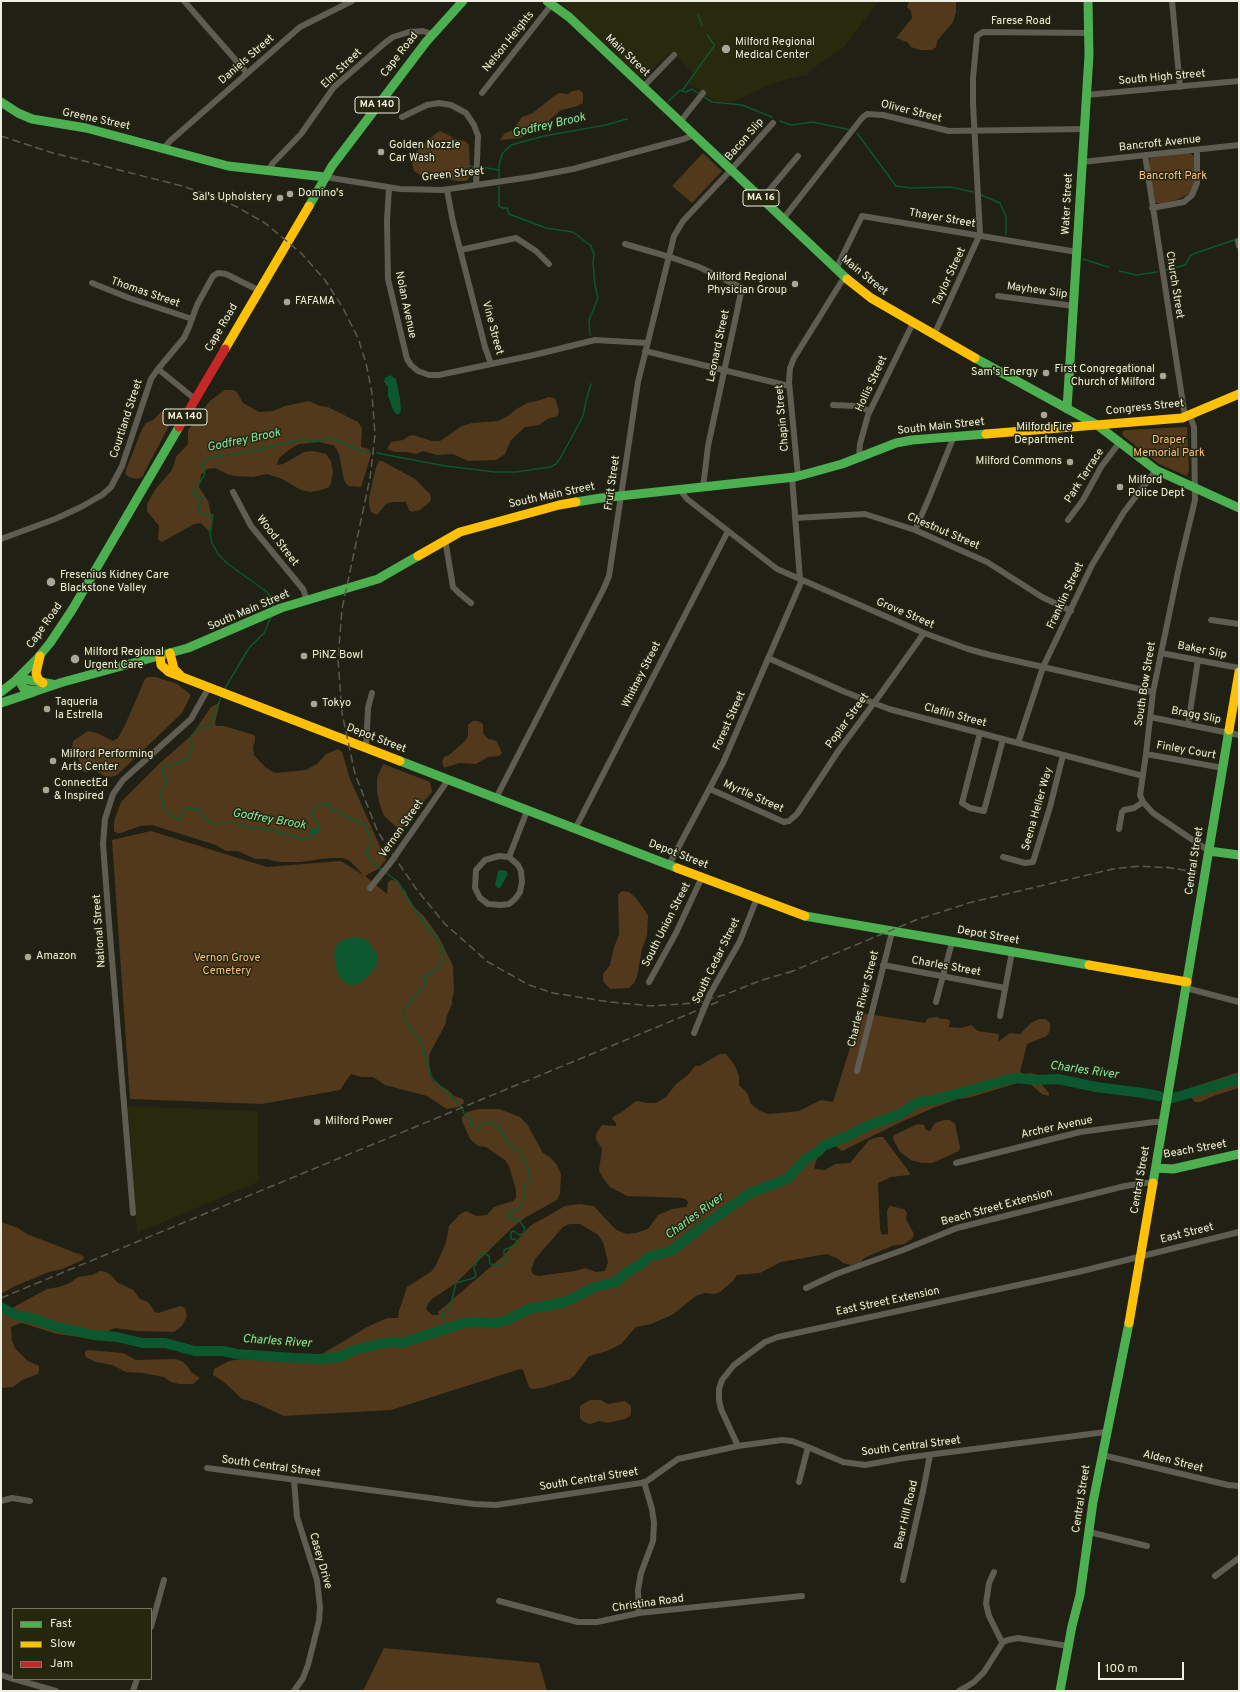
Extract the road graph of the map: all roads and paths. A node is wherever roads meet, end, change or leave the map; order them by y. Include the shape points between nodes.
1 (184, 1) edge
2 (352, 1) edge
3 (463, 1) edge
4 (1088, 1) edge
5 (1172, 1) edge
6 (550, 3) edge
7 (1089, 33) junction
8 (432, 34) junction
9 (674, 55) dead end
10 (247, 73) junction
11 (1239, 81) edge
12 (1180, 86) junction
13 (643, 87) junction
14 (482, 93) dead end
15 (703, 93) dead end
16 (1086, 95) junction
17 (1, 102) edge
18 (402, 117) dead end
19 (680, 122) junction
20 (773, 123) dead end
21 (1084, 128) junction
22 (974, 130) junction
23 (693, 135) junction
24 (1239, 145) edge
25 (164, 148) junction
26 (1197, 150) junction
27 (189, 154) joint
28 (1145, 155) junction
29 (798, 156) dead end
30 (1082, 162) junction
31 (269, 169) junction
32 (731, 170) junction
33 (325, 177) junction
34 (476, 186) junction
35 (389, 188) junction
36 (447, 190) junction
37 (762, 199) junction
38 (1152, 208) junction
39 (783, 219) junction
40 (980, 236) junction
41 (625, 244) dead end
42 (460, 250) junction
43 (1077, 252) junction
44 (669, 256) junction
45 (549, 264) dead end
46 (836, 269) junction
47 (845, 276) junction
48 (92, 283) dead end
49 (258, 290) junction
50 (998, 296) dead end
51 (1074, 306) junction
52 (192, 320) junction
53 (913, 323) junction
54 (934, 335) junction
55 (647, 343) junction
56 (645, 351) junction
57 (491, 364) junction
58 (158, 369) junction
59 (724, 371) junction
60 (789, 386) junction
61 (1239, 394) edge
62 (195, 399) junction
63 (833, 404) dead end
64 (1067, 409) junction
65 (870, 412) junction
66 (1188, 416) junction
67 (1097, 426) junction
68 (954, 436) junction
69 (1119, 442) junction
70 (860, 457) junction
71 (1156, 470) junction
72 (795, 477) junction
73 (703, 488) junction
74 (1195, 488) junction
75 (680, 490) junction
76 (233, 492) dead end
77 (621, 496) junction
78 (1239, 508) edge
79 (795, 518) junction
80 (1068, 520) dead end
81 (915, 530) junction
82 (728, 531) junction
83 (2, 537) edge
84 (446, 539) junction
85 (801, 580) junction
86 (307, 600) junction
87 (471, 603) dead end
88 (1071, 611) junction
89 (1211, 620) dead end
90 (1239, 624) edge
91 (924, 633) junction
92 (170, 653) junction
93 (1161, 653) junction
94 (41, 654) junction
95 (160, 656) junction
96 (768, 658) junction
97 (146, 660) junction
98 (1198, 660) junction
99 (1043, 667) junction
100 (1239, 668) edge
101 (166, 671) junction
102 (1239, 672) edge
103 (181, 676) junction
104 (18, 678) junction
105 (40, 687) junction
106 (209, 687) junction
107 (1, 692) edge
108 (1153, 692) junction
109 (372, 693) dead end
110 (1, 702) edge
111 (873, 703) junction
112 (1150, 717) junction
113 (1188, 725) junction
114 (980, 733) junction
115 (1229, 733) junction
116 (1239, 735) edge
117 (1003, 739) junction
118 (1018, 743) junction
119 (366, 748) junction
120 (1146, 754) junction
121 (1063, 755) junction
122 (1223, 768) junction
123 (1142, 776) junction
124 (448, 780) junction
125 (710, 789) junction
126 (496, 798) junction
127 (1143, 802) junction
128 (527, 811) junction
129 (788, 821) joint
130 (575, 829) junction
131 (1119, 829) dead end
132 (1209, 851) junction
133 (1239, 855) edge
134 (509, 857) junction
135 (1003, 857) dead end
136 (669, 865) junction
137 (702, 877) junction
138 (370, 888) dead end
139 (757, 898) junction
140 (892, 932) junction
141 (952, 942) junction
142 (1012, 952) junction
143 (883, 965) junction
144 (943, 976) junction
145 (649, 982) dead end
146 (1186, 985) junction
147 (1005, 988) junction
148 (936, 1002) dead end
149 (1239, 1002) edge
150 (1000, 1016) dead end
151 (694, 1033) dead end
152 (857, 1071) dead end
153 (1163, 1122) junction
154 (1239, 1154) edge
155 (956, 1163) dead end
156 (1156, 1168) junction
157 (1153, 1182) junction
158 (133, 1213) dead end
159 (1239, 1232) edge
160 (1140, 1256) junction
161 (806, 1288) dead end
162 (1106, 1432) junction
163 (738, 1446) junction
164 (808, 1447) junction
165 (930, 1455) junction
166 (1102, 1455) junction
167 (207, 1468) dead end
168 (294, 1480) junction
169 (644, 1482) junction
170 (799, 1482) dead end
171 (1239, 1486) edge
172 (1, 1501) edge
173 (30, 1501) dead end
174 (1089, 1532) junction
175 (1147, 1546) dead end
176 (1239, 1558) edge
177 (994, 1572) dead end
178 (1215, 1576) dead end
179 (164, 1580) dead end
180 (903, 1580) dead end
181 (802, 1596) dead end
182 (499, 1602) dead end
183 (638, 1613) junction
184 (152, 1623) edge
185 (1002, 1642) junction
186 (1068, 1646) junction
187 (1, 1675) edge
188 (12, 1679) edge
189 (17, 1680) edge
190 (137, 1680) edge
191 (56, 1691) edge
192 (133, 1691) edge
193 (294, 1691) edge
194 (958, 1691) edge
195 (1060, 1691) edge

1 - 10 street
2 - 10 street, Daniels Street via 300,27
3 - 8 main road, Cape Road / MA 140
4 - 7 main road, Water Street
5 - 12 street
6 - 13 main road, Main Street / MA 16 via 569,17
6 - 14 street, Nelson Heights
7 - 16 main road, Water Street
7 - 22 street, Farese Road via 979,33 975,40 973,78
8 - 31 street, Elm Street via 423,31 408,32 386,42 334,87 301,134
8 - 33 main road, Cape Road / MA 140
9 - 13 street
10 - 25 street, Daniels Street
11 - 12 street, South High Street
12 - 16 street, South High Street
13 - 19 main road, Main Street / MA 16
15 - 19 street
16 - 21 main road, Water Street
17 - 25 main road, Greene Street via 32,119 86,128
18 - 34 street via 437,103 451,105 466,113 478,136
19 - 23 main road, Main Street / MA 16
20 - 32 street, Bacon Slip
21 - 22 street, Oliver Street
21 - 30 main road, Water Street
22 - 39 street, Oliver Street via 942,130 883,115 866,115
22 - 40 street, Taylor Street
23 - 32 main road, Main Street / MA 16
23 - 34 street, Green Street via 577,168
24 - 26 street, Bancroft Avenue
25 - 27 main road, Greene Street
26 - 28 street, Bancroft Avenue
26 - 38 street via 1197,183 1192,195 1184,202
27 - 31 main road, Green Street via 230,166
28 - 30 street, Bancroft Avenue
28 - 38 street, Church Street
29 - 37 street
30 - 43 main road, Water Street
31 - 33 main road, Green Street
32 - 37 main road, Main Street / MA 16
32 - 44 street, Fruit Street via 681,224 674,236
33 - 35 street, Green Street
33 - 49 main road, Cape Road / MA 140
34 - 36 street, Green Street
35 - 36 street, Green Street
35 - 57 street, Nolan Avenue via 388,279 411,365 420,372 436,375
36 - 42 street, Vine Street
37 - 39 main road, Main Street / MA 16
38 - 66 street, Church Street
39 - 46 main road, Main Street / MA 16
40 - 43 street, Thayer Street
40 - 46 street, Thayer Street via 862,216
40 - 54 street, Taylor Street
41 - 44 street
42 - 45 street via 518,238 539,253
42 - 57 street, Vine Street
43 - 51 main road, Water Street
44 - 55 street, Fruit Street
44 - 59 street, Leonard Street via 702,268 742,288
46 - 47 main road, Main Street / MA 16
47 - 53 main road, Main Street / MA 16 via 871,298
47 - 60 street, Chapin Street via 793,361 789,372
48 - 52 street, Thomas Street
49 - 52 street, Courtland Street via 226,274 214,275 200,298
49 - 62 main road, Cape Road / MA 140
50 - 51 street, Mayhew Slip
51 - 64 main road, Water Street
52 - 58 street, Courtland Street via 184,338
53 - 54 main road, Main Street / MA 16
53 - 65 street, Hollis Street
54 - 64 main road, Main Street / MA 16
55 - 56 street, Fruit Street
55 - 57 street, Vine Street via 592,341
56 - 59 street
56 - 77 street, Fruit Street via 634,403
58 - 62 street
58 - 83 street, Courtland Street via 150,382 122,466 109,489 77,509
59 - 60 street
59 - 73 street, Leonard Street via 708,446
60 - 72 street, Chapin Street
61 - 66 main road, Congress Street
62 - 94 main road, Cape Road / MA 140 via 81,595
63 - 65 street via 856,406
64 - 67 main road, Main Street / MA 16
65 - 70 street, Hollis Street via 860,444
66 - 67 main road, Congress Street
66 - 74 street, Church Street via 1194,427
67 - 68 main road, South Main Street
67 - 69 main road, Main Street / MA 16
68 - 70 main road, South Main Street via 896,443
68 - 81 street
69 - 71 main road, Main Street / MA 16
69 - 80 street, Park Terrace
70 - 72 main road, South Main Street
71 - 74 main road, Main Street / MA 16
71 - 88 street, Franklin Street via 1109,535
72 - 73 main road, South Main Street
72 - 79 street, Forest Street
73 - 75 main road, South Main Street
74 - 78 main road, Main Street / MA 16
74 - 93 street, South Bow Street via 1195,500
75 - 77 main road, South Main Street
75 - 82 street, Grove Street via 687,500
76 - 86 street, Wood Street via 257,534 300,586
77 - 84 main road, South Main Street via 594,498 551,507 476,527
77 - 126 street, Fruit Street via 612,566 607,582
79 - 81 street, Chestnut Street via 865,514
79 - 85 street, Forest Street
81 - 88 street, Chestnut Street via 987,562 1042,597
82 - 85 street, Grove Street via 776,569
82 - 130 street, Whitney Street
84 - 86 main road, South Main Street via 378,579
84 - 87 street via 453,587
85 - 91 street, Grove Street
85 - 96 street, Forest Street
86 - 92 main road, South Main Street via 273,611 201,644
88 - 99 street, Franklin Street
89 - 90 street
91 - 99 street, Grove Street via 968,649
91 - 111 street, Poplar Street
92 - 95 main road, South Main Street
92 - 103 main road via 174,669
93 - 98 street, Baker Slip
93 - 108 street, South Bow Street
94 - 104 main road, Cape Road / MA 140
94 - 105 main road via 36,673
95 - 97 main road, South Main Street
95 - 101 main road via 161,665
96 - 111 street, Claflin Street
96 - 125 street, Forest Street
97 - 101 main road, Depot Street
97 - 105 main road, South Main Street
98 - 100 street, Baker Slip
98 - 113 street
99 - 108 street, Grove Street
99 - 118 street, Franklin Street
101 - 103 main road, Depot Street
102 - 115 main road, Central Street
103 - 106 main road, Depot Street
104 - 105 main road, South Main Street via 24,689 30,691
104 - 107 main road, MA 140
105 - 110 main road
106 - 119 main road, Depot Street
106 - 158 street, National Street via 191,719 123,780 113,794 105,818 103,844
108 - 112 street, South Bow Street
109 - 119 street via 367,709
111 - 114 street, Claflin Street
111 - 129 street, Poplar Street via 797,814
112 - 113 street, Bragg Slip
112 - 120 street, South Bow Street
113 - 115 street, Bragg Slip
114 - 117 street, Claflin Street
114 - 117 street via 962,804 970,808 984,811
115 - 116 street, Bragg Slip
115 - 122 main road, Central Street
117 - 118 street, Claflin Street
118 - 121 street, Claflin Street
119 - 124 main road, Depot Street
120 - 122 street, Finley Court
120 - 123 street, South Bow Street
121 - 123 street, Claflin Street
121 - 135 street, Seena Heller Way via 1033,862
122 - 132 main road, Central Street
123 - 127 street, South Bow Street via 1140,795
124 - 126 main road, Depot Street
124 - 138 street, Vernon Street
125 - 129 street, Myrtle Street via 784,822
125 - 136 street, Forest Street
126 - 128 main road, Depot Street
127 - 131 street via 1122,812
127 - 132 street via 1153,813
128 - 130 main road, Depot Street
128 - 134 street
130 - 136 main road, Depot Street
132 - 133 main road
132 - 146 main road, Central Street
134 - 134 street via 499,856 485,860 476,870 475,888 480,898 488,904 509,904 520,892 521,871
136 - 137 main road, Depot Street
137 - 139 main road, Depot Street
137 - 145 street, South Union Street via 676,933
139 - 140 main road, Depot Street via 815,918
139 - 151 street, South Cedar Street via 740,941 710,994
140 - 141 main road, Depot Street
140 - 143 street, Charles River Street
141 - 142 main road, Depot Street
141 - 144 street
142 - 146 main road, Depot Street
142 - 147 street
143 - 144 street, Charles Street
143 - 152 street, Charles River Street
144 - 147 street, Charles Street
144 - 148 street
146 - 149 street
146 - 153 main road, Central Street
147 - 150 street
153 - 155 street, Archer Avenue via 1080,1132
153 - 156 main road, Central Street
154 - 156 main road, Beach Street via 1172,1169
156 - 157 main road, Central Street
157 - 160 main road, Central Street
157 - 161 street, Beach Street Extension via 1126,1186 957,1228
159 - 160 street, East Street
160 - 162 main road, Central Street
160 - 163 street, East Street Extension via 808,1329 766,1342 734,1365 722,1380 719,1389 721,1409
162 - 165 street, South Central Street
162 - 166 main road, Central Street
163 - 164 street, South Central Street via 782,1440
163 - 169 street, South Central Street via 678,1459
164 - 165 street, South Central Street via 843,1462 865,1465
164 - 170 street
165 - 180 street, Bear Hill Road
166 - 171 street, Alden Street
166 - 174 main road, Central Street
167 - 168 street, South Central Street
168 - 169 street, South Central Street via 487,1505
168 - 193 street, Casey Drive via 297,1517 317,1580 320,1607 308,1665
169 - 183 street via 654,1523 653,1541 641,1573
172 - 173 street via 12,1498
174 - 175 street
174 - 186 main road, Central Street via 1080,1595
176 - 178 street
177 - 185 street via 989,1583 986,1604
179 - 184 street
181 - 183 street, Christina Road
182 - 183 street, Christina Road via 578,1622 597,1622
185 - 186 street via 1018,1638
185 - 194 street via 984,1672 974,1682
186 - 195 main road, Central Street
187 - 188 street
189 - 191 street
190 - 192 street

